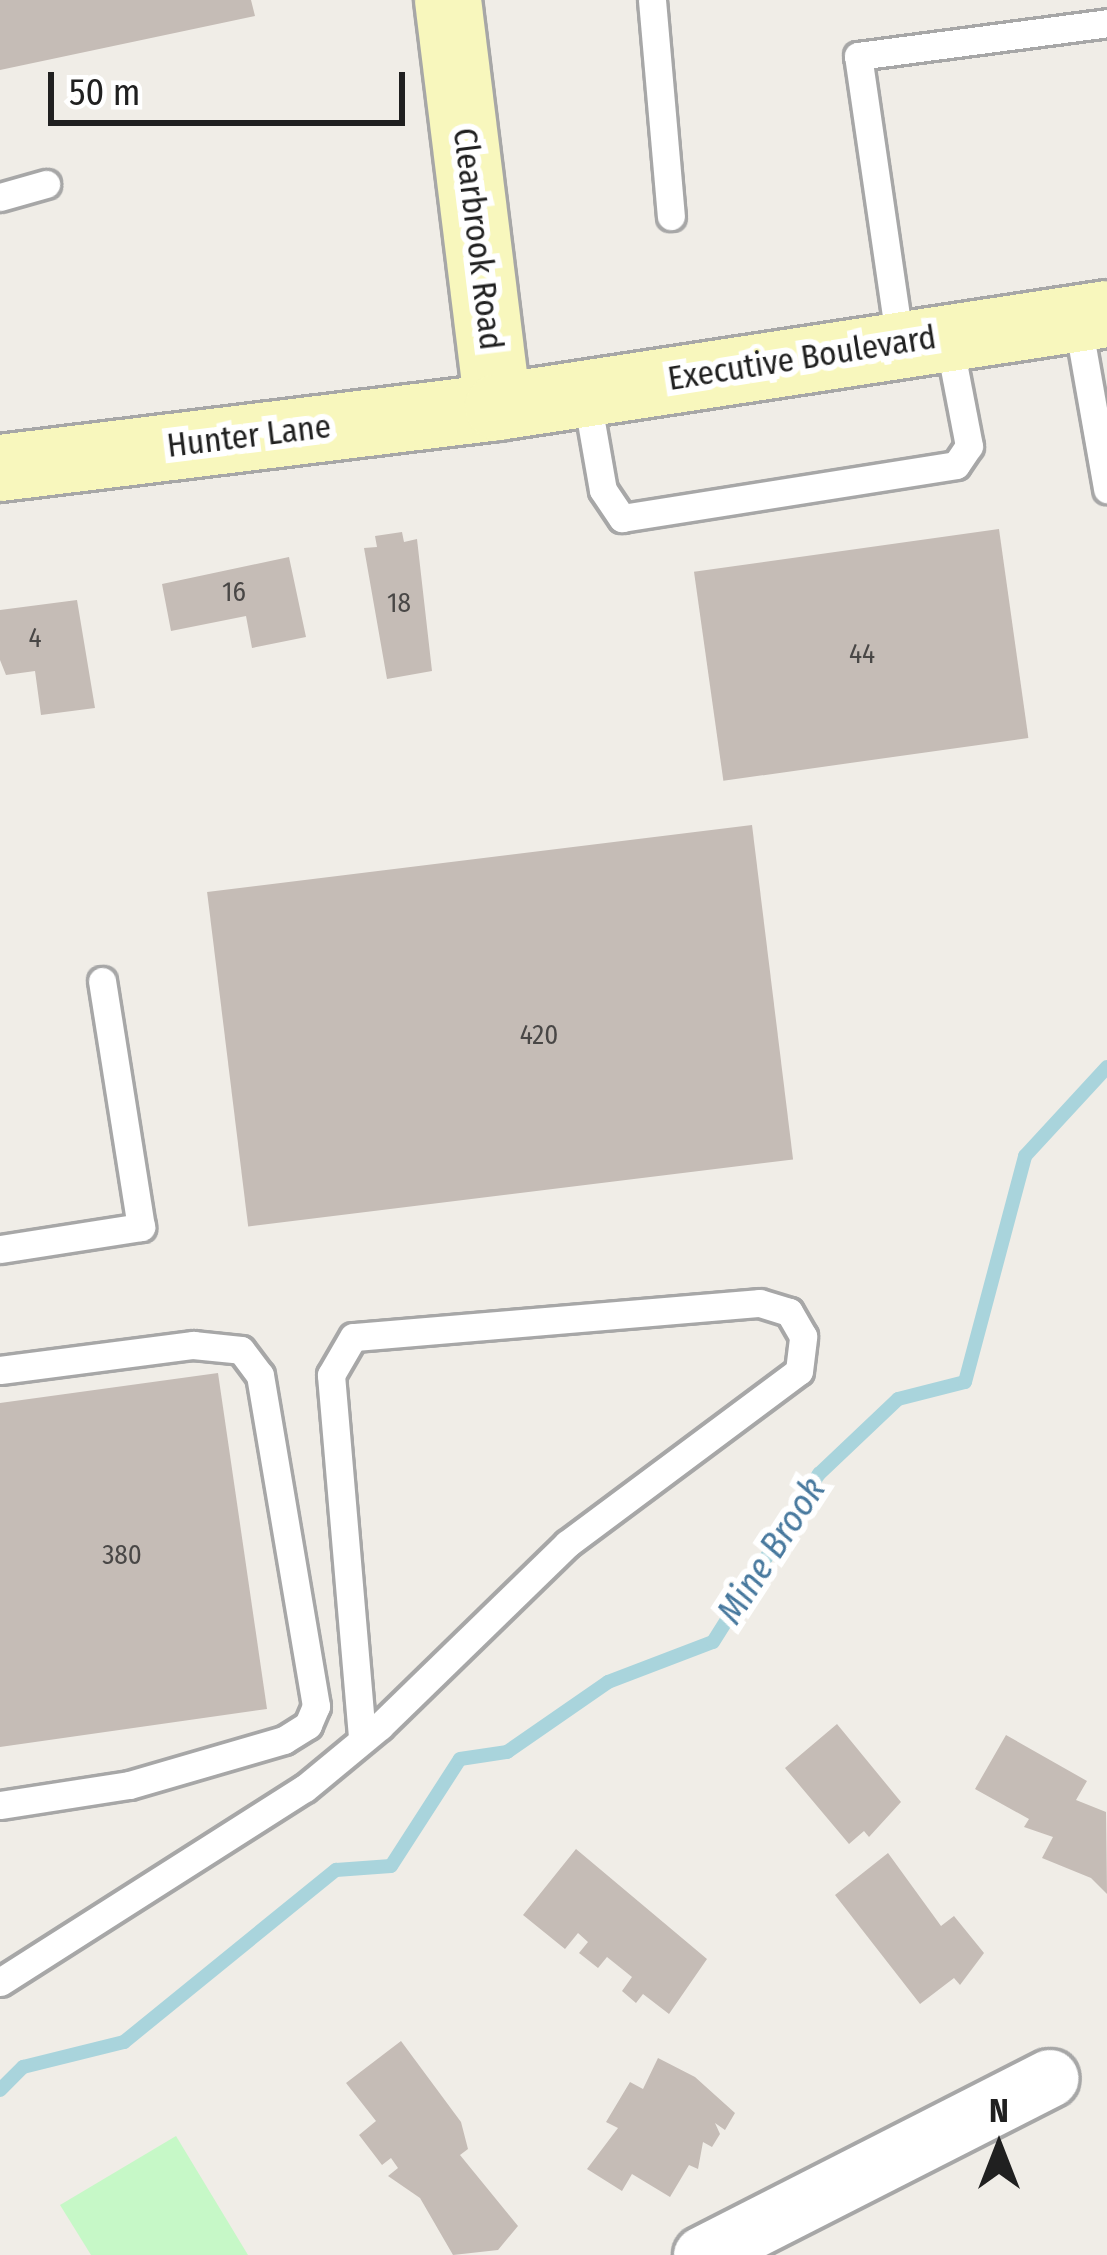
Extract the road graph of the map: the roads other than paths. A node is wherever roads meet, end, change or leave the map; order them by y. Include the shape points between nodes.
1 (448, 0) edge
2 (652, 0) edge
3 (1107, 23) edge
4 (46, 184) dead end
5 (0, 197) edge
6 (671, 216) dead end
7 (1092, 316) edge
8 (924, 339) junction
9 (586, 392) junction
10 (498, 407) junction
11 (0, 468) edge
12 (1107, 489) edge
13 (102, 981) dead end
14 (0, 1249) edge
15 (0, 1370) edge
16 (362, 1740) junction
17 (0, 1805) edge
18 (0, 1982) edge
19 (1050, 2078) dead end
20 (702, 2255) edge

1 - 10 street, Clearbrook Road
2 - 6 lane
3 - 8 lane via 858,56
4 - 5 lane
7 - 8 street, Executive Boulevard
7 - 12 lane
8 - 9 street, Executive Boulevard
8 - 9 lane via 969,446 956,465 622,518 603,490
9 - 10 street, Executive Boulevard
10 - 11 street, Hunter Lane
13 - 14 lane via 141,1227
15 - 17 lane via 193,1345 241,1350 260,1375 316,1706 308,1725 284,1739 129,1785
16 - 16 lane via 567,1544 800,1371 803,1336 789,1312 759,1303 353,1336 331,1375
16 - 18 lane via 305,1788
19 - 20 street

